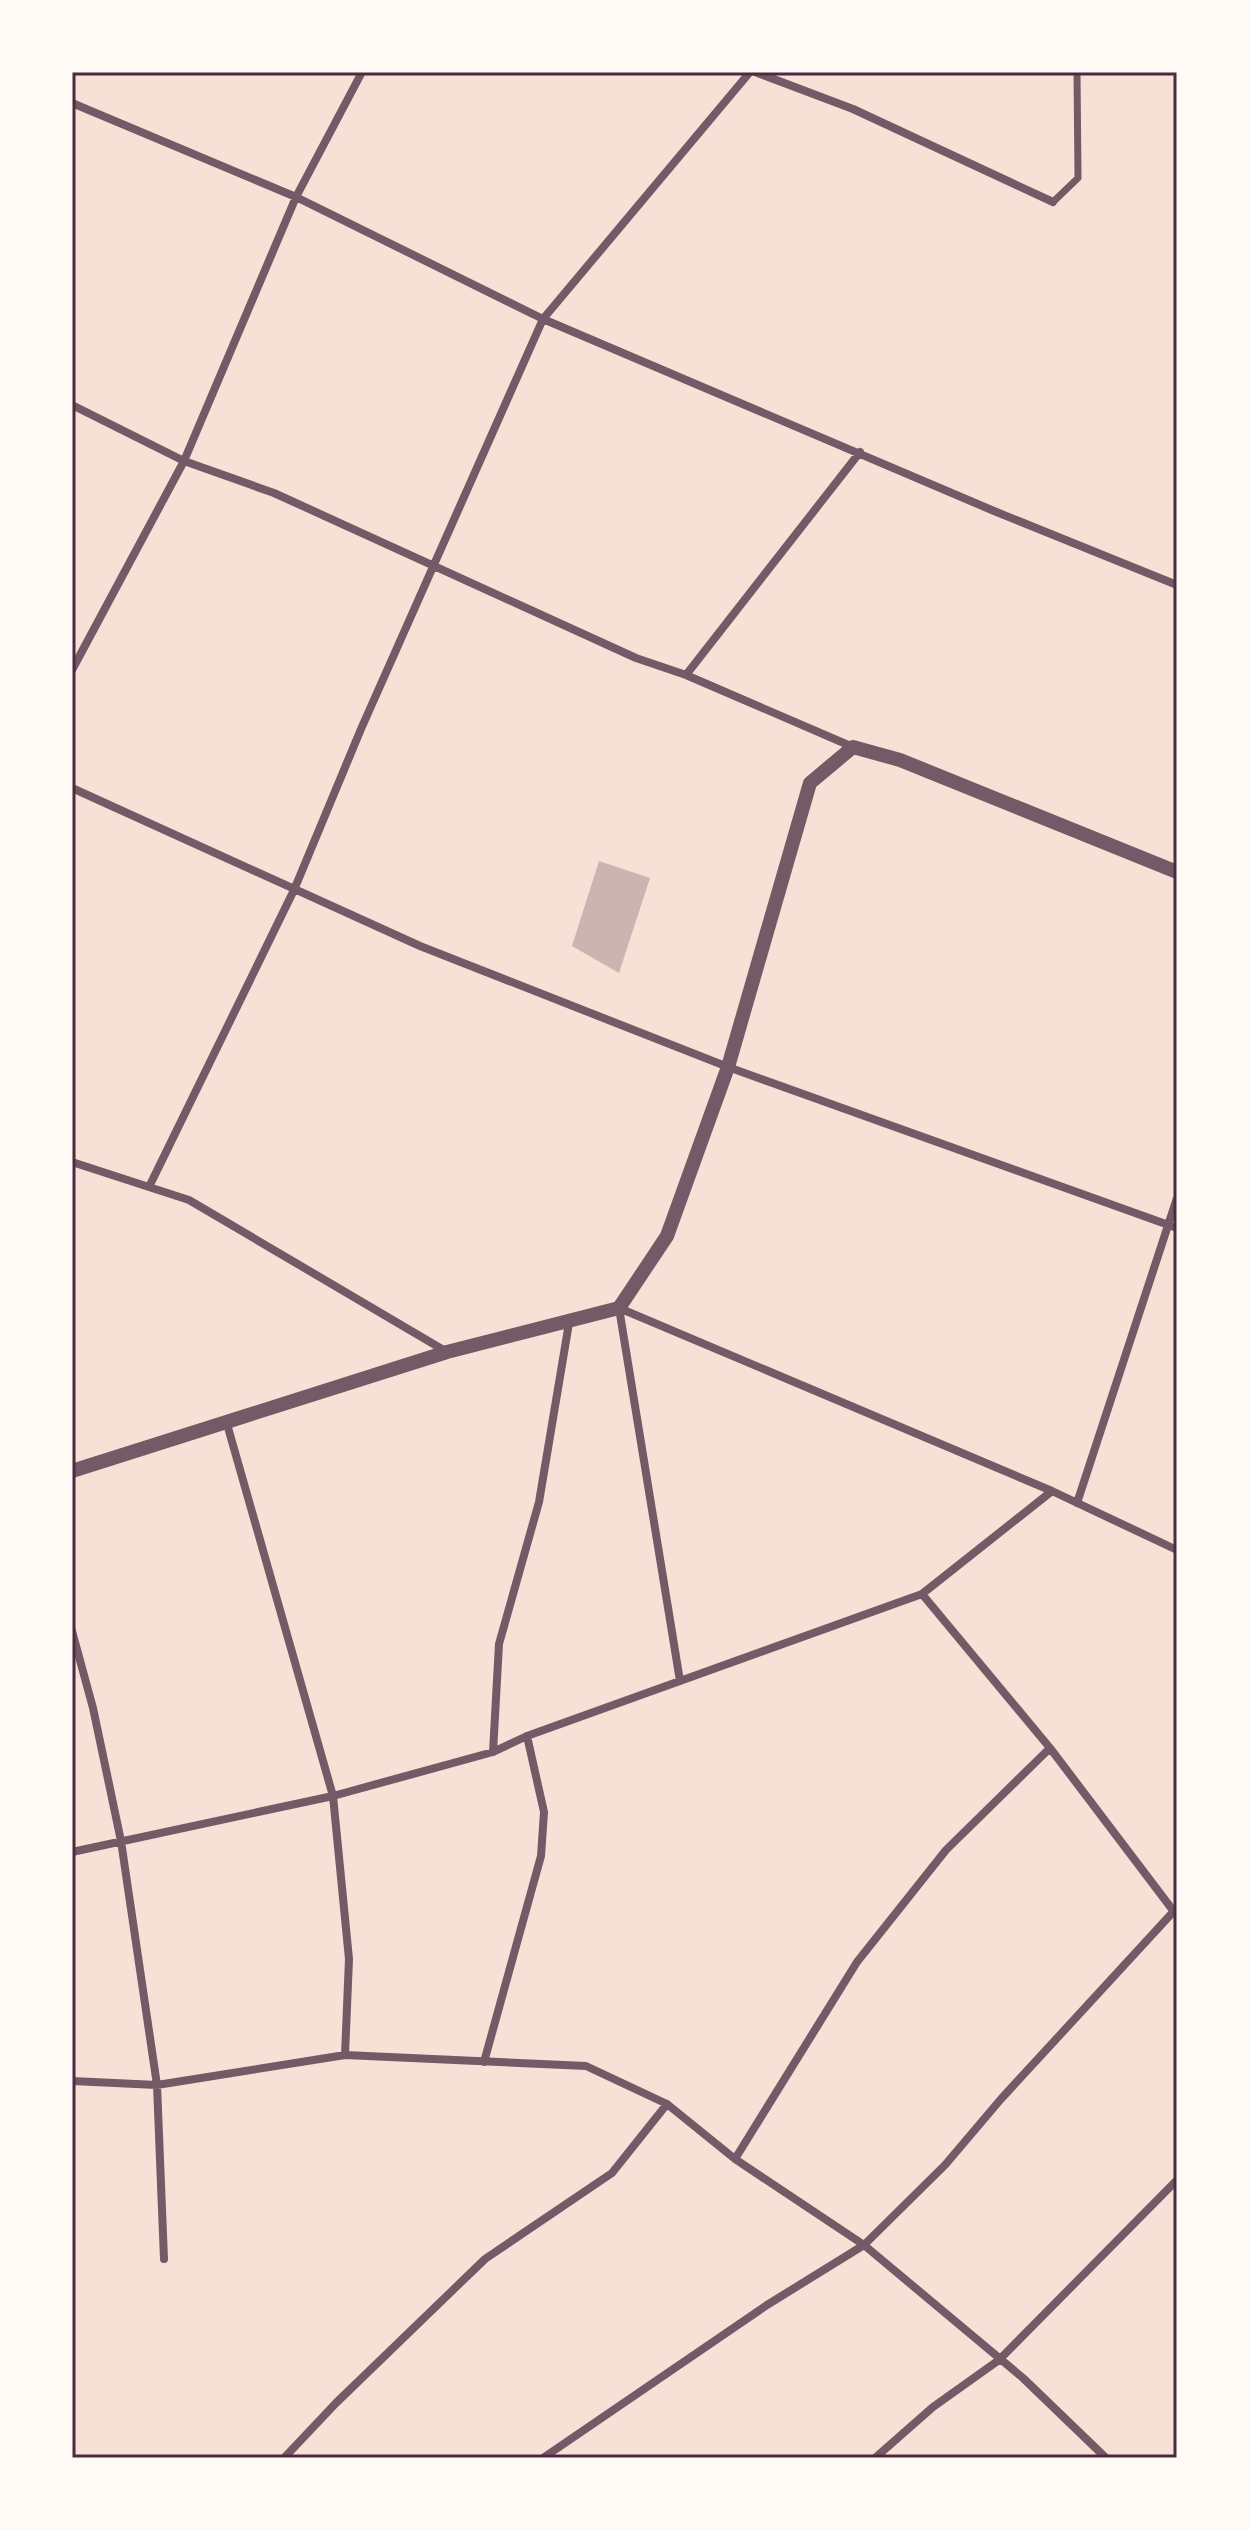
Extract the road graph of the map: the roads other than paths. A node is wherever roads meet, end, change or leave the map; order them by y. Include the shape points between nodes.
1 (362, 72) edge
2 (753, 72) edge
3 (1077, 72) edge
4 (72, 103) edge
5 (296, 197) junction
6 (1053, 202) joint
7 (543, 319) junction
8 (72, 405) edge
9 (860, 452) junction
10 (184, 461) junction
11 (434, 566) junction
12 (1177, 585) edge
13 (72, 670) edge
14 (686, 675) junction
15 (853, 747) junction
16 (72, 788) edge
17 (1177, 872) edge
18 (294, 890) junction
19 (728, 1067) junction
20 (72, 1162) edge
21 (149, 1187) junction
22 (1177, 1198) edge
23 (1167, 1224) junction
24 (1177, 1228) edge
25 (619, 1308) junction
26 (569, 1323) junction
27 (447, 1352) junction
28 (227, 1424) junction
29 (72, 1471) edge
30 (1052, 1491) junction
31 (1077, 1503) junction
32 (1177, 1550) edge
33 (922, 1594) junction
34 (72, 1631) edge
35 (680, 1681) junction
36 (527, 1736) junction
37 (1050, 1748) junction
38 (493, 1752) junction
39 (333, 1796) junction
40 (121, 1841) junction
41 (72, 1852) edge
42 (1175, 1913) edge
43 (345, 2055) junction
44 (484, 2062) junction
45 (72, 2081) edge
46 (157, 2085) junction
47 (667, 2104) junction
48 (735, 2159) junction
49 (1177, 2180) edge
50 (864, 2245) junction
51 (164, 2259) dead end
52 (999, 2360) junction
53 (284, 2458) edge
54 (543, 2458) edge
55 (875, 2458) edge
56 (1106, 2458) edge

1 - 5 street
2 - 6 street via 853,109
2 - 7 street
3 - 6 street via 1078,178
4 - 5 street
5 - 7 street
5 - 10 street
7 - 9 street
7 - 11 street
8 - 10 street
9 - 12 street
9 - 14 street
10 - 11 street via 274,493
10 - 13 street
11 - 14 street via 636,658
11 - 18 street
14 - 15 street
15 - 17 street via 900,760
15 - 19 street via 810,783
16 - 18 street
18 - 19 street via 420,946
18 - 21 street
19 - 23 street
19 - 25 street via 667,1236
20 - 21 street
21 - 27 street via 189,1200
22 - 23 street
23 - 24 street
23 - 31 street
25 - 26 street
25 - 30 street
25 - 35 street
26 - 27 street
26 - 38 street via 539,1502 499,1644
27 - 28 street
28 - 29 street
28 - 39 street
30 - 31 street
30 - 33 street
31 - 32 street
33 - 35 street
33 - 37 street
34 - 40 street
35 - 36 street
36 - 38 street
36 - 44 street via 544,1812 541,1856
37 - 42 street
37 - 48 street via 946,1850 857,1962
38 - 39 street
39 - 40 street
39 - 43 street via 349,1959
40 - 41 street
40 - 46 street
42 - 50 street via 945,2165
43 - 44 street
43 - 46 street
44 - 47 street via 586,2066
45 - 46 street
46 - 51 street
47 - 48 street
47 - 53 street via 612,2173 485,2259
48 - 50 street
49 - 52 street
50 - 52 street
50 - 54 street
52 - 55 street via 933,2407
52 - 56 street

